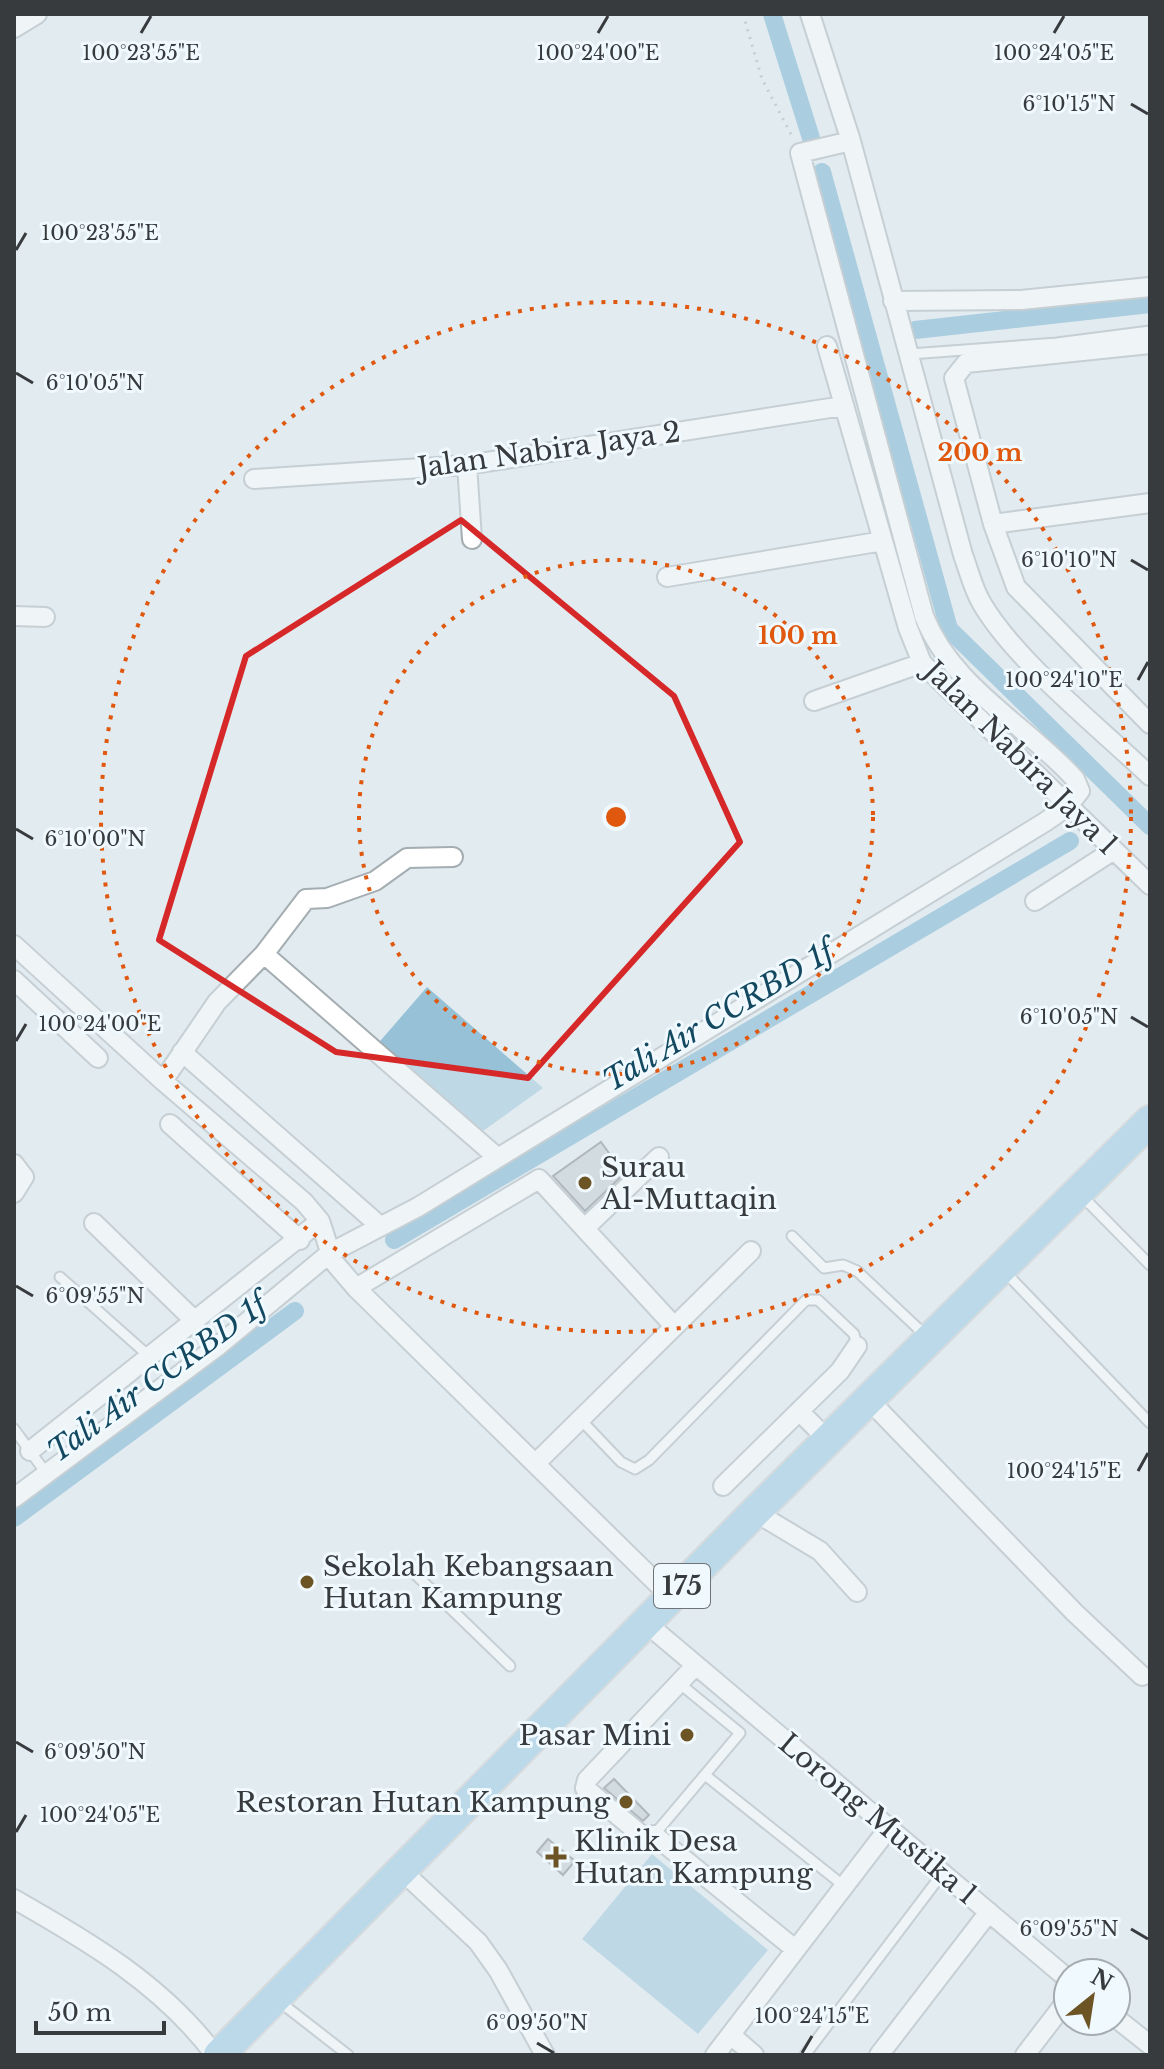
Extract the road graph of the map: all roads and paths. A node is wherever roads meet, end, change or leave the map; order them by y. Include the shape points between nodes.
1 (37, 14) edge
2 (743, 14) edge
3 (810, 14) edge
4 (14, 28) edge
5 (851, 141) junction
6 (800, 153) junction
7 (1150, 287) edge
8 (893, 301) junction
9 (1150, 331) edge
10 (1150, 344) edge
11 (827, 346) dead end
12 (910, 354) junction
13 (843, 406) junction
14 (467, 465) junction
15 (254, 479) dead end
16 (1150, 503) edge
17 (993, 524) junction
18 (472, 539) dead end
19 (883, 541) junction
20 (667, 577) dead end
21 (14, 616) edge
22 (45, 617) dead end
23 (922, 663) junction
24 (814, 701) dead end
25 (1150, 724) edge
26 (1150, 776) edge
27 (1068, 806) junction
28 (1114, 850) junction
29 (453, 857) dead end
30 (1150, 885) edge
31 (1035, 901) dead end
32 (15, 950) edge
33 (264, 954) junction
34 (14, 980) edge
35 (182, 1052) junction
36 (98, 1058) dead end
37 (163, 1081) junction
38 (1150, 1121) edge
39 (170, 1124) dead end
40 (659, 1157) dead end
41 (498, 1158) junction
42 (1079, 1194) junction
43 (320, 1221) junction
44 (94, 1223) dead end
45 (380, 1226) junction
46 (585, 1228) junction
47 (792, 1236) dead end
48 (300, 1240) junction
49 (751, 1251) dead end
50 (330, 1253) junction
51 (1150, 1265) edge
52 (1003, 1269) junction
53 (60, 1277) dead end
54 (356, 1288) junction
55 (196, 1322) junction
56 (674, 1326) junction
57 (930, 1340) junction
58 (857, 1346) joint
59 (151, 1358) junction
60 (869, 1400) junction
61 (799, 1411) junction
62 (580, 1419) junction
63 (1150, 1423) edge
64 (14, 1429) edge
65 (828, 1440) junction
66 (30, 1451) junction
67 (537, 1462) junction
68 (46, 1473) junction
69 (723, 1486) dead end
70 (14, 1498) edge
71 (755, 1512) junction
72 (412, 1571) dead end
73 (857, 1592) dead end
74 (671, 1597) junction
75 (646, 1623) junction
76 (510, 1666) dead end
77 (695, 1666) junction
78 (1142, 1676) dead end
79 (679, 1683) junction
80 (705, 1775) junction
81 (888, 1829) junction
82 (654, 1835) junction
83 (400, 1869) junction
84 (942, 1874) junction
85 (844, 1886) junction
86 (14, 1899) edge
87 (989, 1912) junction
88 (795, 1949) junction
89 (1052, 1965) edge
90 (274, 1998) junction
91 (1052, 2020) edge
92 (1132, 2031) edge
93 (731, 2035) junction
94 (1150, 2045) edge
95 (217, 2055) edge
96 (348, 2055) edge
97 (545, 2055) edge
98 (715, 2055) edge
99 (754, 2055) edge
100 (805, 2055) edge
101 (879, 2055) edge
102 (1025, 2055) edge

1 - 4 street
2 - 6 path via 762,79
3 - 5 street
5 - 6 street
5 - 8 street
6 - 27 street via 932,637 978,691 1075,779 1080,791
7 - 8 street via 1021,300
8 - 12 street
9 - 12 lane
10 - 17 street via 966,363 954,378
11 - 13 street, Jalan Nabira Jaya 1
12 - 26 street via 979,599 1032,663
13 - 14 street, Jalan Nabira Jaya 2
13 - 19 street, Jalan Nabira Jaya 1
14 - 15 street, Jalan Nabira Jaya 2
14 - 18 street
16 - 17 street
17 - 25 street via 1021,595
19 - 20 street
19 - 23 street, Jalan Nabira Jaya 1
21 - 22 street
23 - 24 street
23 - 27 street, Jalan Nabira Jaya 1
27 - 28 street, Jalan Nabira Jaya 1
27 - 41 street
28 - 30 street, Jalan Nabira Jaya 1
28 - 31 street
29 - 33 street via 407,858 375,881 327,898 306,899
32 - 37 street
33 - 35 street via 217,1002
33 - 41 street
34 - 36 street
35 - 37 street
35 - 45 street
37 - 43 street
38 - 42 main road, 175
39 - 48 street
40 - 46 street
41 - 45 street
42 - 51 lane
42 - 52 main road, 175
43 - 48 street
43 - 50 street
44 - 55 street
45 - 50 street
46 - 54 street via 543,1181 535,1180
46 - 56 street
47 - 57 lane via 824,1268 843,1265 857,1271
48 - 55 street
49 - 56 street
50 - 54 street
50 - 68 street via 218,1346
52 - 57 main road, 175
52 - 63 lane
53 - 59 lane
54 - 67 street
55 - 59 street
56 - 62 street
57 - 60 main road, 175
58 - 61 street
58 - 62 lane via 854,1334 818,1300 806,1300 635,1469 621,1462
59 - 66 street
60 - 65 main road, 175
60 - 78 street
61 - 65 street
61 - 69 street
62 - 67 street
64 - 66 lane
65 - 71 main road, 175
66 - 68 lane
67 - 74 street
68 - 70 street
71 - 73 street via 820,1551
71 - 74 main road, 175
72 - 76 lane
74 - 75 main road, 175
75 - 77 street, Lorong Mustika 1
75 - 83 main road, 175
77 - 79 street
77 - 81 street, Lorong Mustika 1
79 - 80 lane via 740,1733
79 - 82 street via 585,1784 645,1838
80 - 82 lane
80 - 85 lane
81 - 84 street, Lorong Mustika 1
81 - 85 street
82 - 88 street
83 - 90 main road, 175
83 - 97 street via 478,1942
84 - 87 street, Lorong Mustika 1
84 - 100 lane
85 - 88 street
86 - 95 street via 144,1982
87 - 89 street, Lorong Mustika 1
87 - 101 street
88 - 93 street
90 - 95 main road, 175
90 - 96 lane
91 - 102 street
92 - 94 street
93 - 98 street
93 - 99 street

